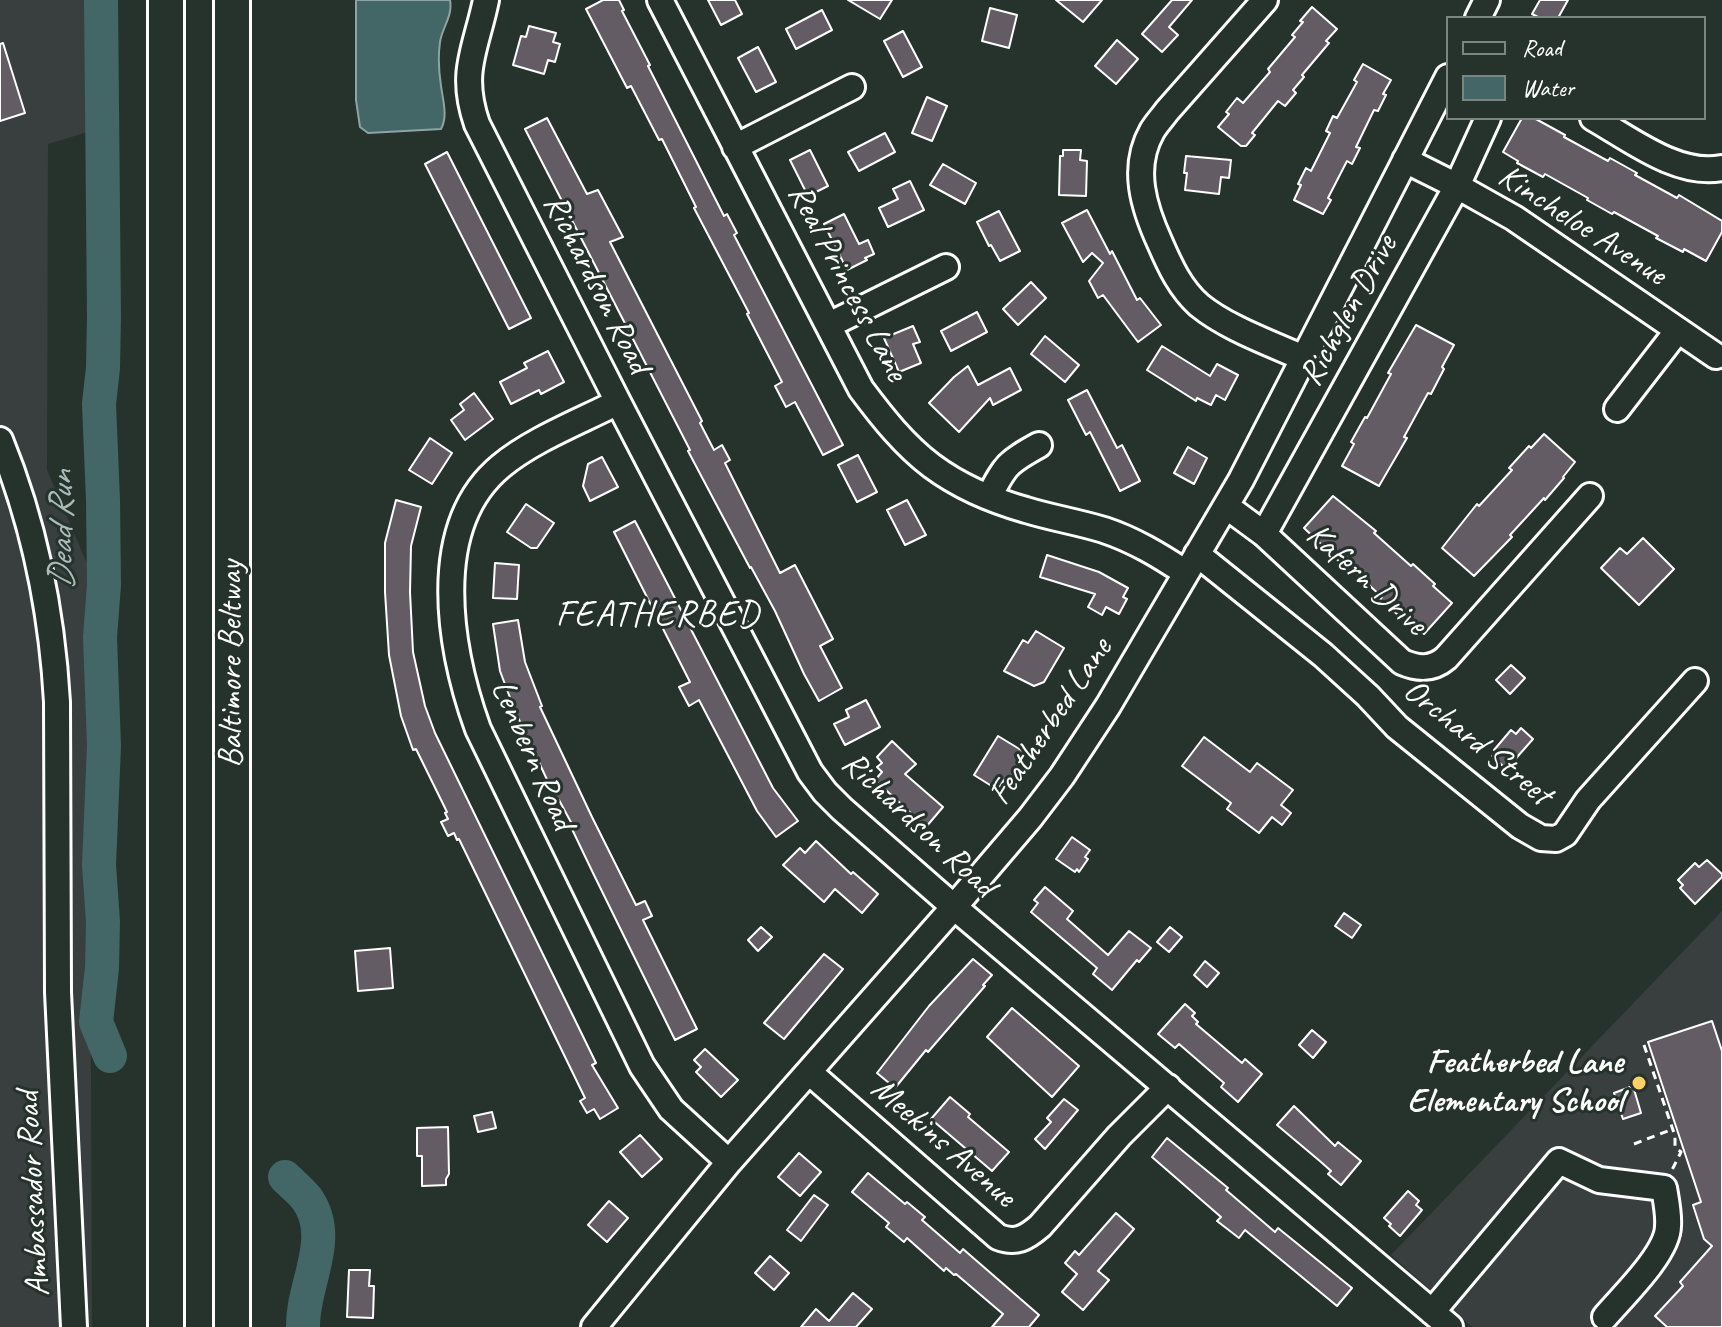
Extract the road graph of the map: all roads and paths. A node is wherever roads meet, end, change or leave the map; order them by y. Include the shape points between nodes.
1 (166, 0) edge
2 (232, 0) edge
3 (486, 0) edge
4 (660, 0) edge
5 (1265, 0) edge
6 (1446, 81) edge
7 (852, 87) dead end
8 (1487, 120) edge
9 (1597, 120) edge
10 (735, 147) junction
11 (1405, 160) junction
12 (1722, 168) edge
13 (1457, 186) junction
14 (946, 267) dead end
15 (829, 325) junction
16 (1678, 330) junction
17 (1716, 356) dead end
18 (1303, 358) junction
19 (618, 402) junction
20 (1617, 409) dead end
21 (0, 440) edge
22 (1039, 445) dead end
23 (1590, 496) dead end
24 (989, 497) junction
25 (1226, 506) junction
26 (1264, 534) junction
27 (1192, 563) junction
28 (1695, 681) dead end
29 (954, 907) junction
30 (1644, 1045) dead end
31 (809, 1072) junction
32 (1168, 1087) junction
33 (1673, 1129) junction
34 (1634, 1144) dead end
35 (729, 1162) junction
36 (1664, 1188) junction
37 (1441, 1319) edge
38 (1606, 1324) edge
39 (74, 1327) edge
40 (166, 1327) edge
41 (232, 1327) edge
42 (594, 1327) edge

1 - 40 highway, Baltimore Beltway
2 - 41 highway, Baltimore Beltway
3 - 19 street, Richardson Road via 469,65 470,103
4 - 10 street, Real Princess Lane
5 - 18 street via 1152,131 1141,168 1142,195 1169,265 1199,305
6 - 11 street, Featherbed Lane
7 - 10 street
8 - 13 street, Richglen Drive
9 - 12 street via 1673,163
10 - 15 street, Real Princess Lane
11 - 13 street, Kincheloe Avenue
11 - 18 street, Featherbed Lane
13 - 16 street, Kincheloe Avenue via 1514,218
13 - 26 street, Richglen Drive
14 - 15 street
15 - 24 street, Real Princess Lane via 861,389 905,442 932,466
16 - 17 street, Kincheloe Avenue
16 - 20 street
18 - 25 street, Featherbed Lane
19 - 29 street, Richardson Road via 810,772 842,809
19 - 35 street, Lenbern Road via 528,448 499,467 477,493 455,543 451,582 457,661 478,729 642,1066 671,1109
21 - 39 street, Ambassador Road via 34,547 55,664 58,992
22 - 24 street via 1002,470
23 - 26 street, Kafern Drive via 1446,658 1425,668 1402,662
24 - 27 street, Real Princess Lane
25 - 26 street, Kafern Drive
25 - 27 street, Featherbed Lane
27 - 28 street, Orchard Street via 1323,655 1397,727 1541,838 1565,834 1588,800
27 - 29 street, Featherbed Lane via 1062,776
29 - 31 street, Featherbed Lane
29 - 32 street, Richardson Road
30 - 33 path
31 - 32 street, Meekins Avenue via 998,1237 1018,1241 1040,1226
31 - 35 street, Featherbed Lane
32 - 37 street, Richardson Road
33 - 34 path
33 - 36 path via 1675,1147 1681,1152
35 - 42 street, Featherbed Lane
36 - 37 street via 1599,1180 1559,1161
36 - 38 street via 1666,1242

